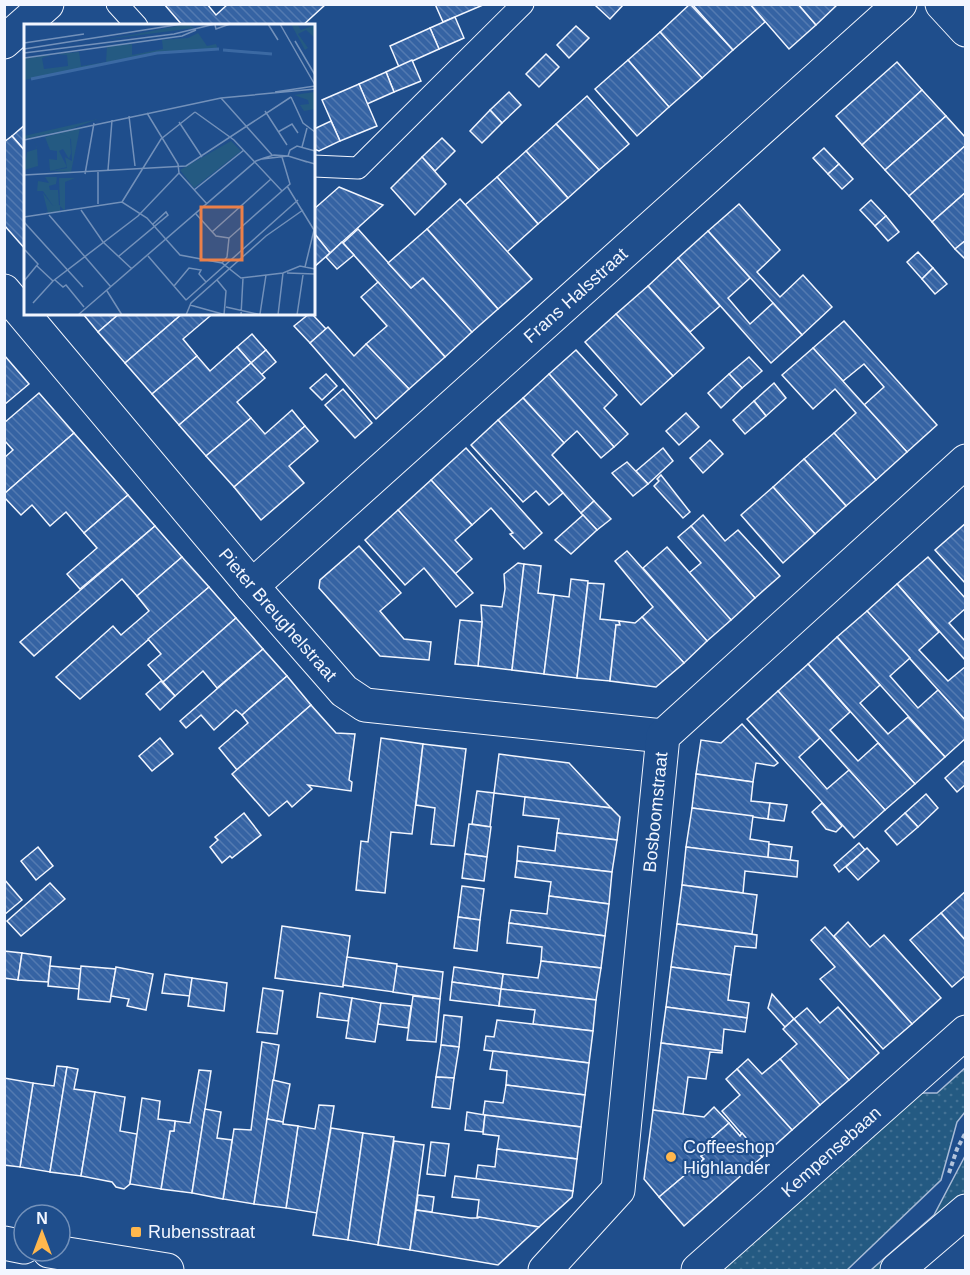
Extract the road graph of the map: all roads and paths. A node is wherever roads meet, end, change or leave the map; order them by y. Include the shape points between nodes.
1 (47, 4) edge
2 (117, 4) edge
3 (523, 4) edge
4 (900, 4) edge
5 (942, 4) edge
6 (24, 24) edge
7 (24, 24) edge
8 (135, 24) edge
9 (966, 30) edge
10 (4, 42) edge
11 (315, 166) edge
12 (4, 291) edge
13 (24, 315) edge
14 (24, 315) edge
15 (966, 461) edge
16 (252, 586) junction
17 (663, 736) junction
18 (966, 1032) edge
19 (966, 1211) edge
20 (72, 1255) edge
21 (167, 1270) edge
22 (545, 1270) edge
23 (698, 1270) edge
24 (897, 1270) edge

1 - 7 street
2 - 8 lane
3 - 11 lane via 358,168
4 - 16 street, Frans Halsstraat
5 - 9 street
6 - 10 street
12 - 14 street, Pieter Breughelstraat
13 - 16 street, Pieter Breughelstraat
15 - 17 street, Bosboomstraat
16 - 17 street, Pieter Breughelstraat via 344,691 364,705
17 - 22 street, Bosboomstraat via 618,1190
18 - 23 street, Kempensebaan
19 - 24 street
20 - 21 street

